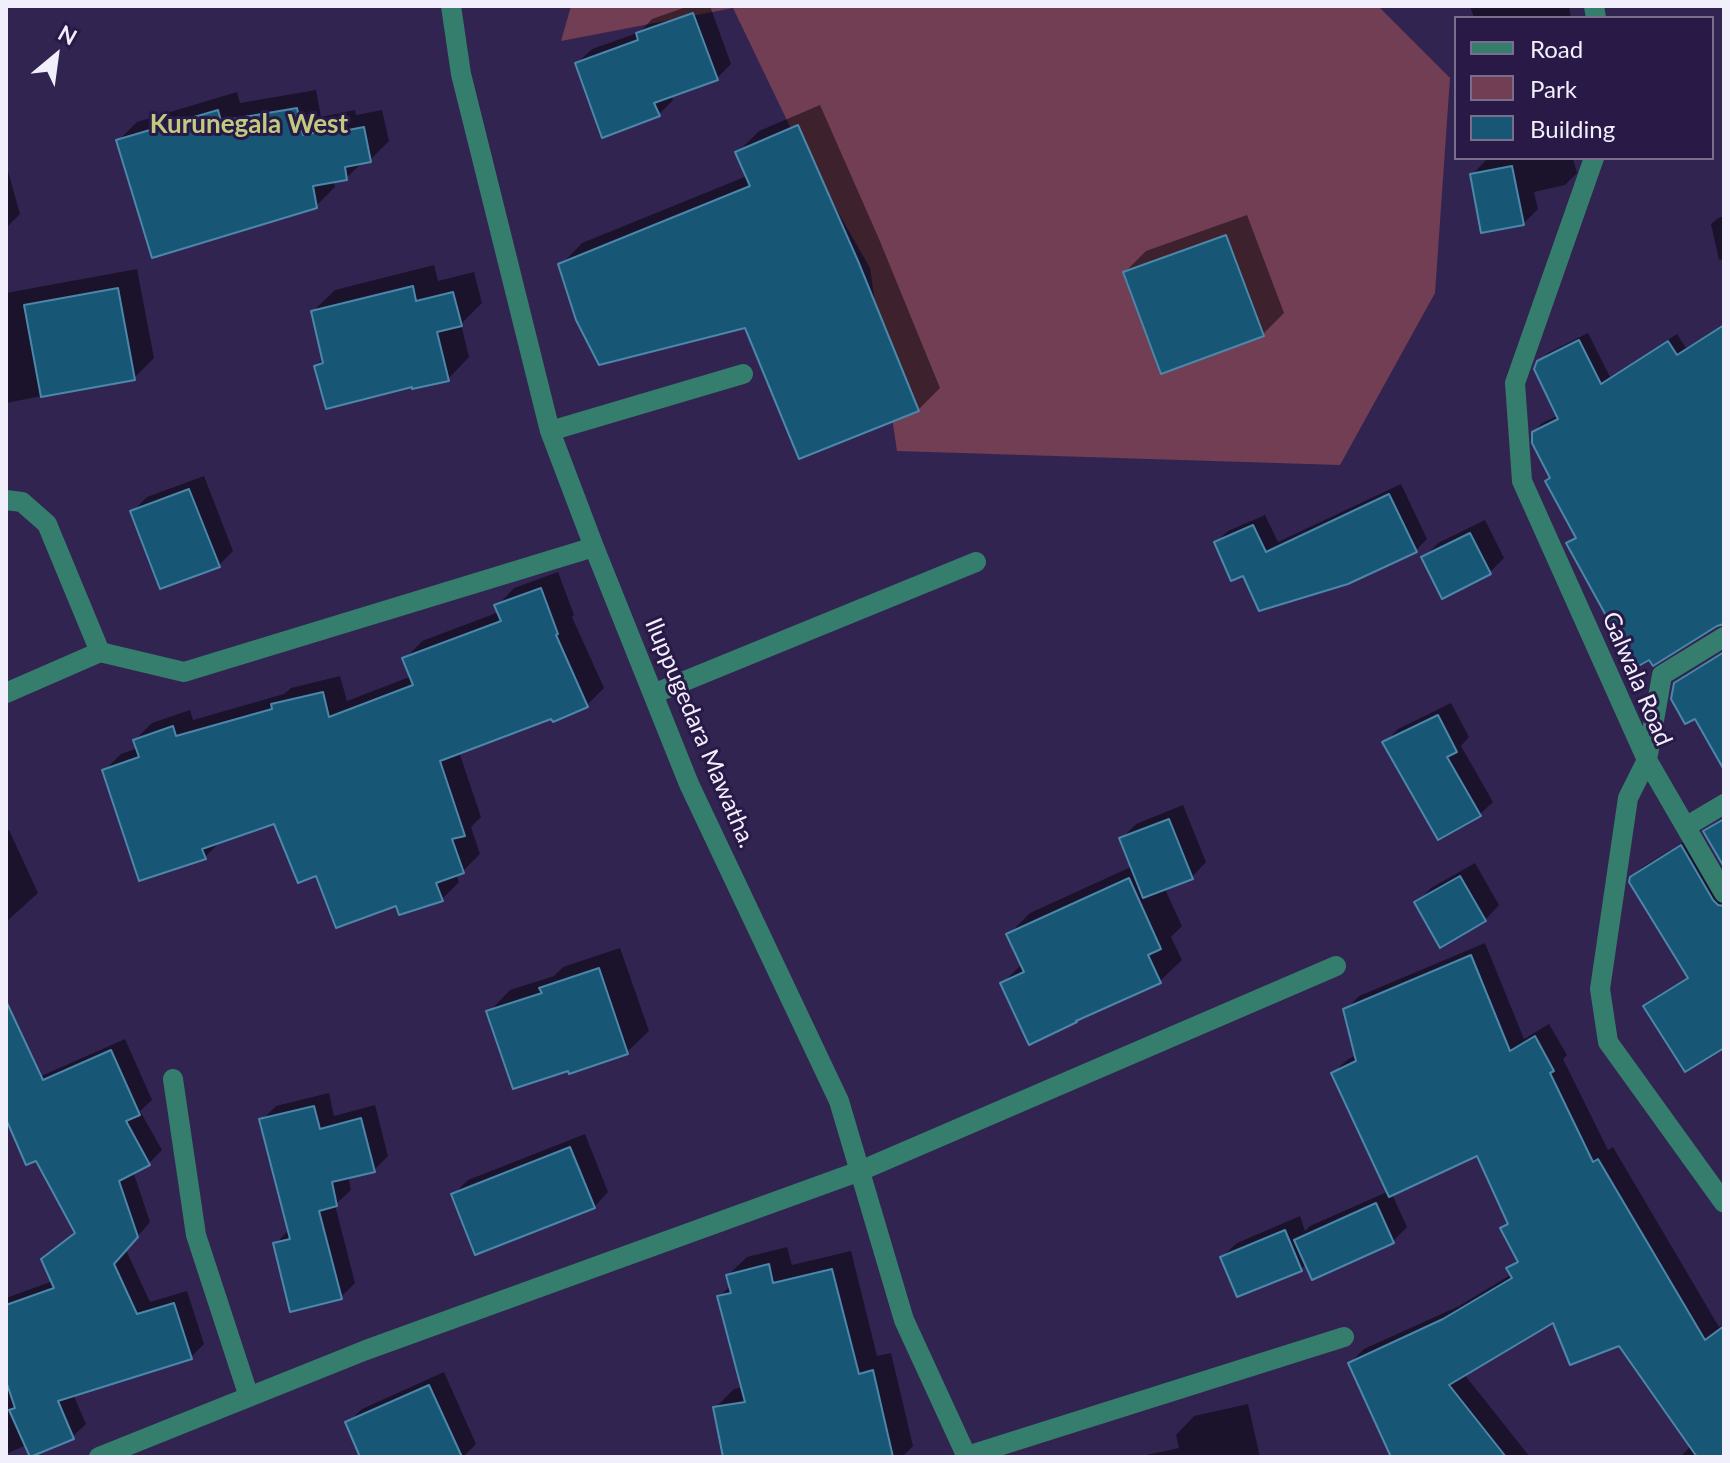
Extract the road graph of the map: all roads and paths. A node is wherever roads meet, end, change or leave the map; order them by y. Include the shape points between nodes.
1 (451, 6) edge
2 (1593, 160) edge
3 (743, 374) dead end
4 (550, 431) junction
5 (6, 500) edge
6 (594, 547) junction
7 (976, 562) dead end
8 (1724, 637) edge
9 (100, 652) junction
10 (6, 693) edge
11 (653, 694) junction
12 (1647, 760) junction
13 (1724, 804) edge
14 (1687, 826) junction
15 (1724, 893) edge
16 (1336, 966) dead end
17 (173, 1079) dead end
18 (860, 1171) junction
19 (1724, 1203) edge
20 (1344, 1337) dead end
21 (249, 1397) junction
22 (967, 1456) edge
23 (99, 1457) edge

1 - 4 street, Iluppugedara Mawatha. via 461,74
2 - 12 street, Galwala Road via 1515,383 1522,481
3 - 4 street
4 - 6 street, Iluppugedara Mawatha.
5 - 9 street via 22,502 47,524
6 - 9 street via 184,672
6 - 11 street, Iluppugedara Mawatha.
7 - 11 street
8 - 12 street via 1662,675
9 - 10 street
11 - 18 street, Iluppugedara Mawatha. via 689,784 839,1101
12 - 14 street
12 - 19 street, Galwala Road via 1628,798 1602,974 1608,1042
13 - 14 street
14 - 15 street
16 - 18 street
17 - 21 street via 196,1235
18 - 21 street
18 - 22 street, Iluppugedara Mawatha. via 904,1320
20 - 22 street
21 - 23 street

